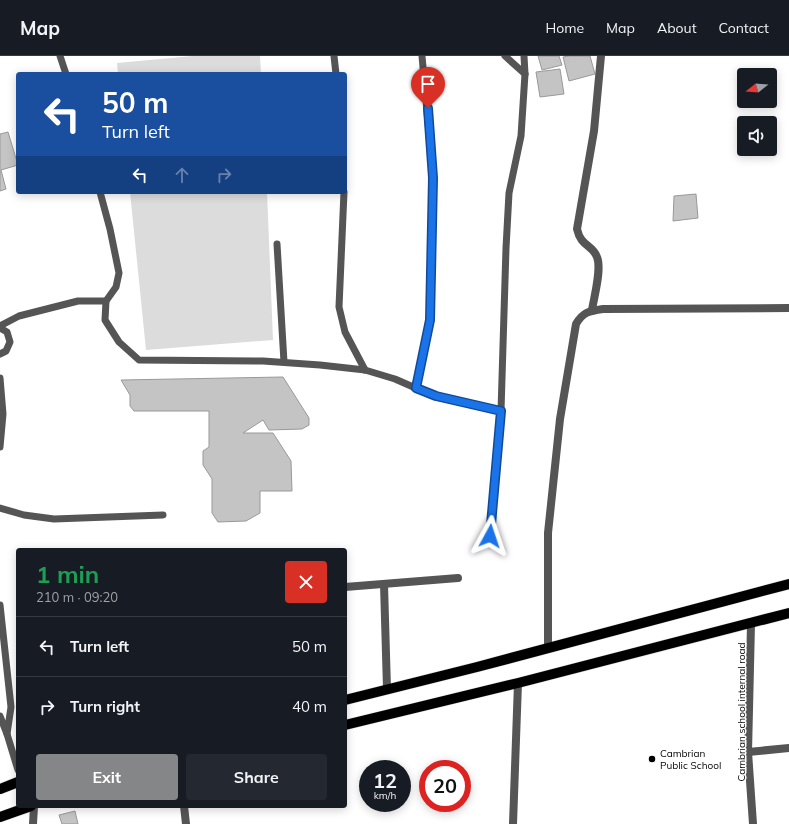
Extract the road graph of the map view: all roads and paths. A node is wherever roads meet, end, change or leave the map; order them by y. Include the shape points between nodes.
1 (60, 56) edge
2 (334, 56) edge
3 (422, 56) edge
4 (505, 56) edge
5 (524, 56) edge
6 (601, 56) edge
7 (65, 72) edge
8 (336, 72) edge
9 (525, 74) junction
10 (101, 194) edge
11 (344, 194) edge
12 (277, 244) dead end
13 (106, 301) junction
14 (789, 308) edge
15 (592, 310) junction
16 (0, 327) edge
17 (0, 354) edge
18 (284, 362) junction
19 (365, 370) junction
20 (0, 378) edge
21 (416, 388) junction
22 (501, 411) junction
23 (0, 447) edge
24 (0, 508) edge
25 (163, 515) dead end
26 (490, 536) dead end
27 (458, 578) dead end
28 (384, 584) junction
29 (789, 584) edge
30 (347, 587) edge
31 (0, 605) edge
32 (789, 613) edge
33 (751, 624) junction
34 (548, 648) junction
35 (518, 683) junction
36 (387, 689) junction
37 (347, 698) edge
38 (0, 716) edge
39 (347, 725) edge
40 (8, 734) junction
41 (789, 748) edge
42 (748, 752) junction
43 (16, 763) edge
44 (16, 783) edge
45 (0, 789) edge
46 (25, 808) edge
47 (34, 808) edge
48 (184, 808) edge
49 (0, 817) edge
50 (33, 824) edge
51 (186, 824) edge
52 (513, 824) edge
53 (753, 824) edge

1 - 7 lane
2 - 8 lane
3 - 21 lane via 433,178 433,224 430,320
4 - 9 lane
5 - 9 lane
6 - 15 street via 594,131 577,229 579,238 597,257 598,269
9 - 22 lane via 521,136 509,193
10 - 13 lane via 119,273 116,287
11 - 19 lane via 339,307 345,332
12 - 18 lane
13 - 16 lane via 78,301 19,316
13 - 18 lane via 105,320 119,342 140,360
14 - 15 street
15 - 34 street via 581,315 576,324 560,419 548,533
16 - 17 lane via 7,332 10,342 6,351
18 - 19 lane
19 - 21 lane
20 - 23 lane via 3,414
21 - 22 lane via 436,396
22 - 26 lane
24 - 25 lane via 24,515 54,519
27 - 28 street
28 - 30 street
28 - 36 street
29 - 34 main road
31 - 40 lane via 11,707
32 - 33 main road
33 - 35 main road
33 - 42 street, Cambrian school internal road
34 - 36 main road
35 - 39 main road
35 - 52 street
36 - 37 main road
38 - 40 lane
40 - 43 lane
41 - 42 street
42 - 53 street, Cambrian school internal road
44 - 45 main road
46 - 49 main road
47 - 50 street
48 - 51 street

